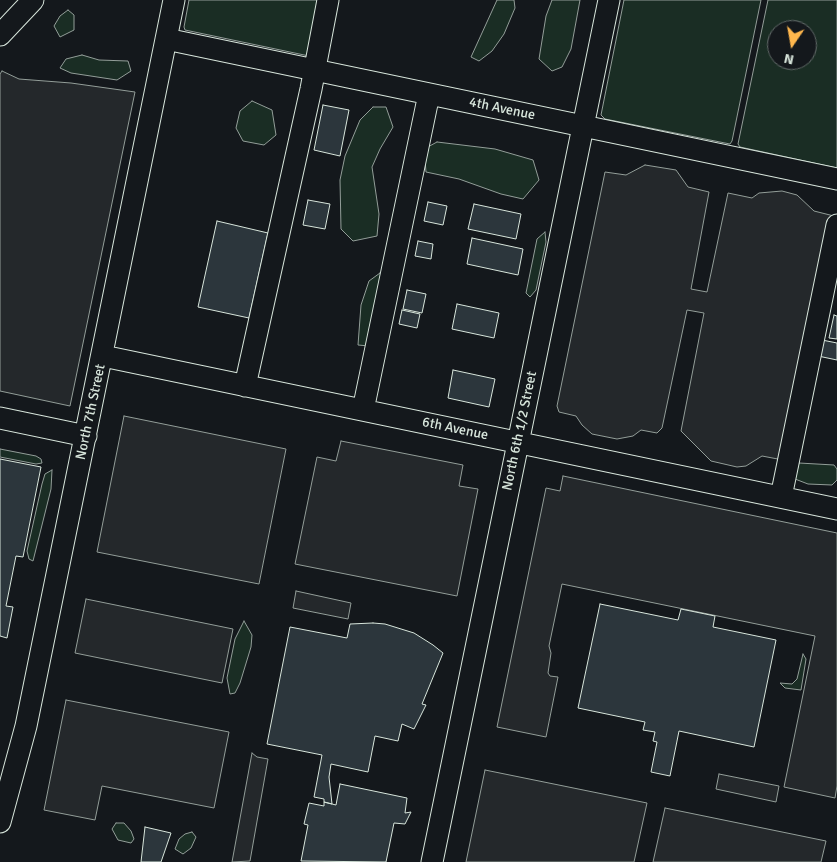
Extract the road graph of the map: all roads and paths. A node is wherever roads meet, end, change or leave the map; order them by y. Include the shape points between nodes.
1 (33, 0) edge
2 (174, 0) edge
3 (328, 0) edge
4 (609, 0) edge
5 (0, 36) edge
6 (166, 39) junction
7 (315, 70) junction
8 (428, 94) junction
9 (583, 126) junction
10 (837, 179) edge
11 (837, 225) edge
12 (103, 356) junction
13 (245, 386) junction
14 (364, 410) junction
15 (0, 418) edge
16 (86, 436) junction
17 (518, 442) junction
18 (781, 497) junction
19 (837, 509) edge
20 (0, 822) edge
21 (432, 862) edge

1 - 5 street
2 - 6 street, North 7th Street
3 - 7 street
4 - 9 street, North 6th 1/2 Street
6 - 7 street, 4th Avenue
6 - 12 street, North 7th Street
7 - 8 street, 4th Avenue
7 - 13 street
8 - 9 street, 4th Avenue
8 - 14 street
9 - 10 street, 4th Avenue
9 - 17 street, North 6th 1/2 Street
11 - 18 street
12 - 13 street, 6th Avenue
12 - 16 street, North 7th Street
13 - 14 street, 6th Avenue
14 - 17 street, 6th Avenue
15 - 16 street
16 - 20 street, North 7th Street via 26,726
17 - 18 street, 6th Avenue
17 - 21 street, North 6th 1/2 Street
18 - 19 street, 6th Avenue

